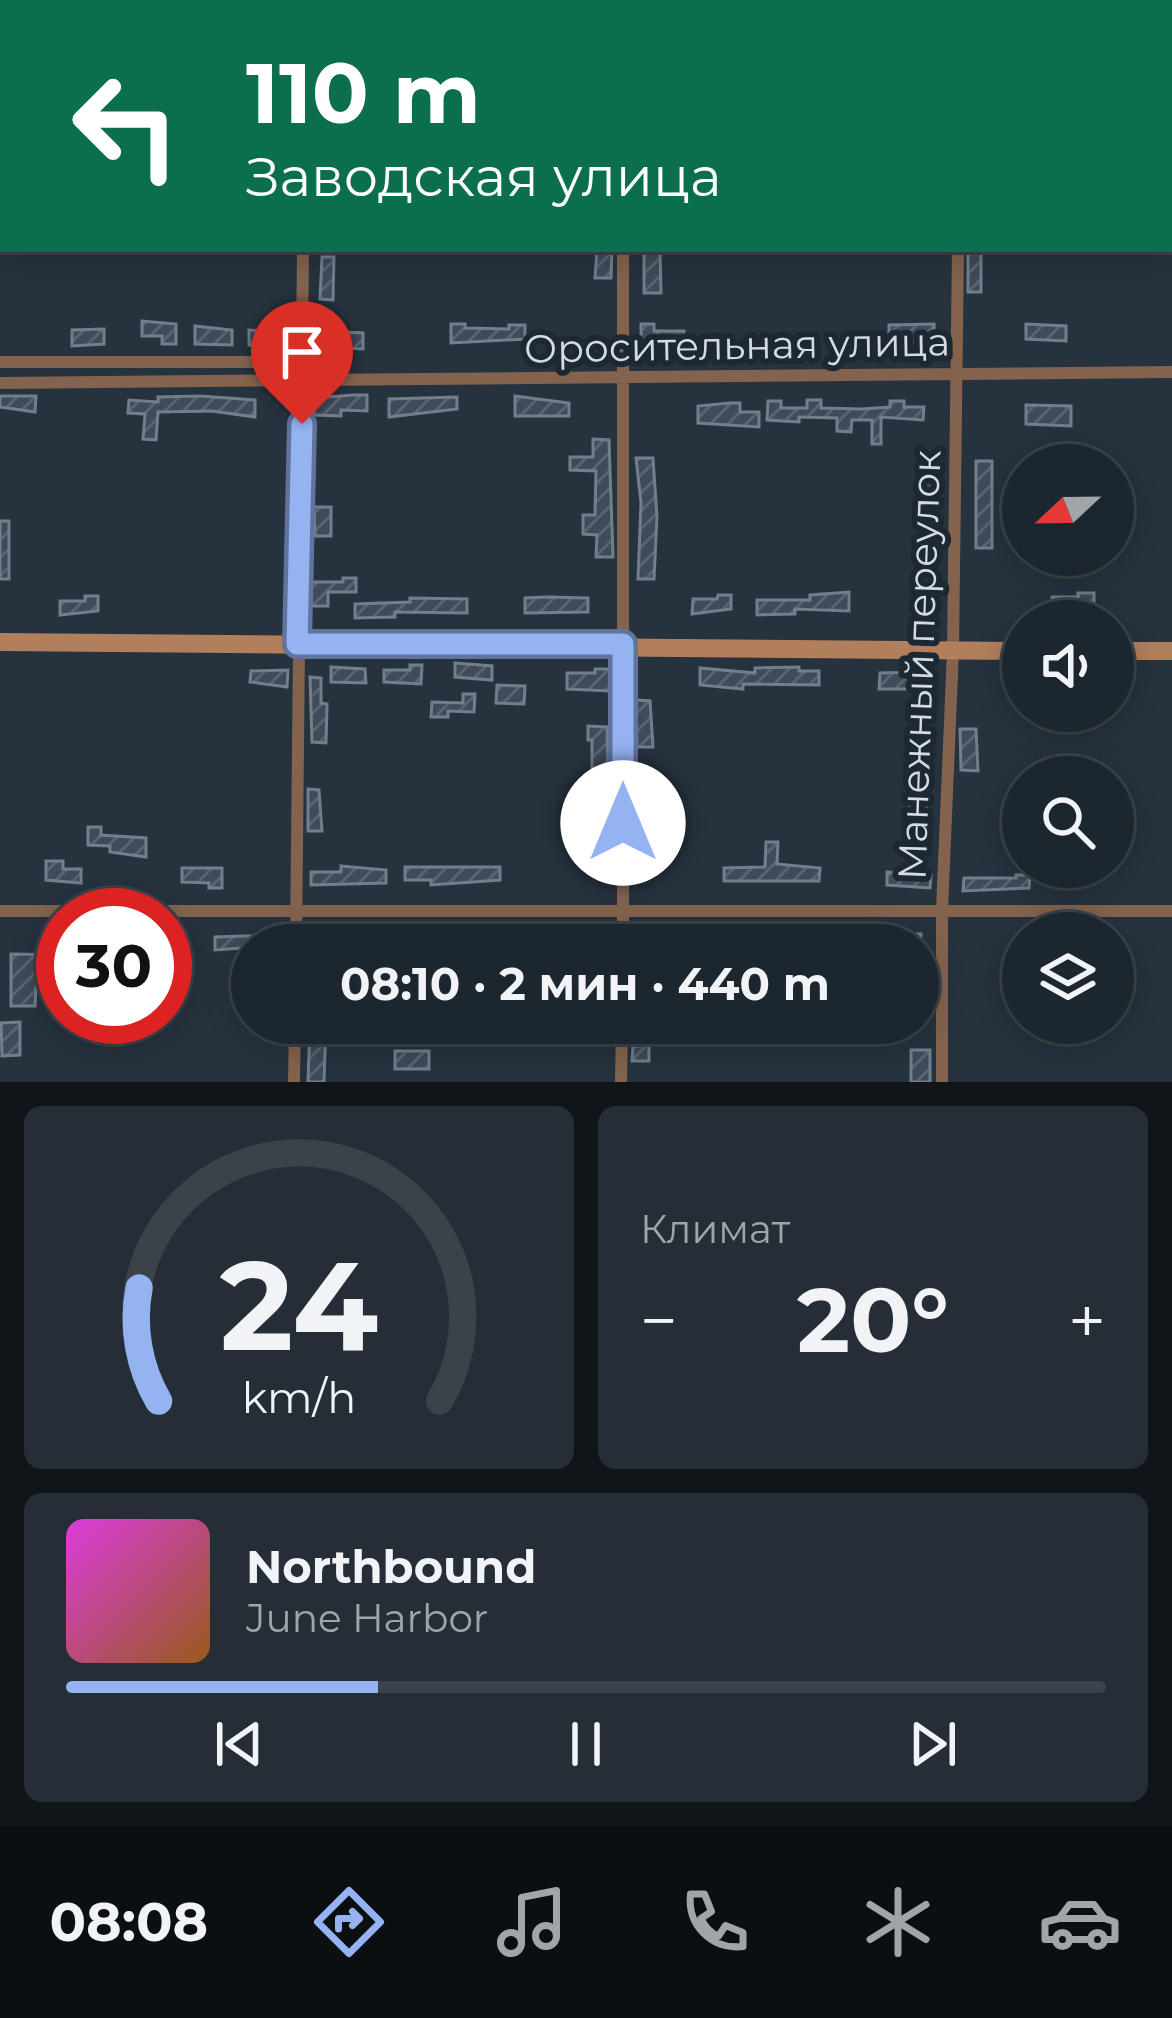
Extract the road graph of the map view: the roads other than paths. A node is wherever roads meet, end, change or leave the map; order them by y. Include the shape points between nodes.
1 (303, 252) edge
2 (622, 252) edge
3 (958, 252) edge
4 (0, 362) edge
5 (1172, 372) edge
6 (956, 373) junction
7 (623, 375) junction
8 (303, 380) junction
9 (0, 383) edge
10 (0, 642) edge
11 (297, 644) junction
12 (623, 644) junction
13 (953, 651) junction
14 (1002, 651) edge
15 (1134, 651) edge
16 (1172, 651) edge
17 (0, 910) edge
18 (942, 910) junction
19 (296, 911) junction
20 (1172, 911) edge
21 (623, 912) junction
22 (296, 924) edge
23 (623, 924) edge
24 (295, 1044) edge
25 (622, 1044) edge
26 (294, 1082) edge
27 (621, 1082) edge
28 (942, 1082) edge

1 - 8 street
2 - 7 street
3 - 6 street, Манежный переулок
4 - 8 street, Оросительная улица via 267,362
5 - 6 street, Оросительная улица
6 - 7 street, Оросительная улица
6 - 13 street, Манежный переулок
7 - 8 street, Оросительная улица
7 - 12 street
8 - 9 street, Оросительная улица
8 - 11 street
10 - 11 main road
11 - 12 main road
11 - 19 street
12 - 13 main road
12 - 21 street
13 - 14 main road
13 - 18 street, Манежный переулок
15 - 16 main road
17 - 19 street
18 - 20 street
18 - 21 street
18 - 28 street, Манежный переулок
19 - 21 street
19 - 22 street
21 - 23 street
24 - 26 street
25 - 27 street

